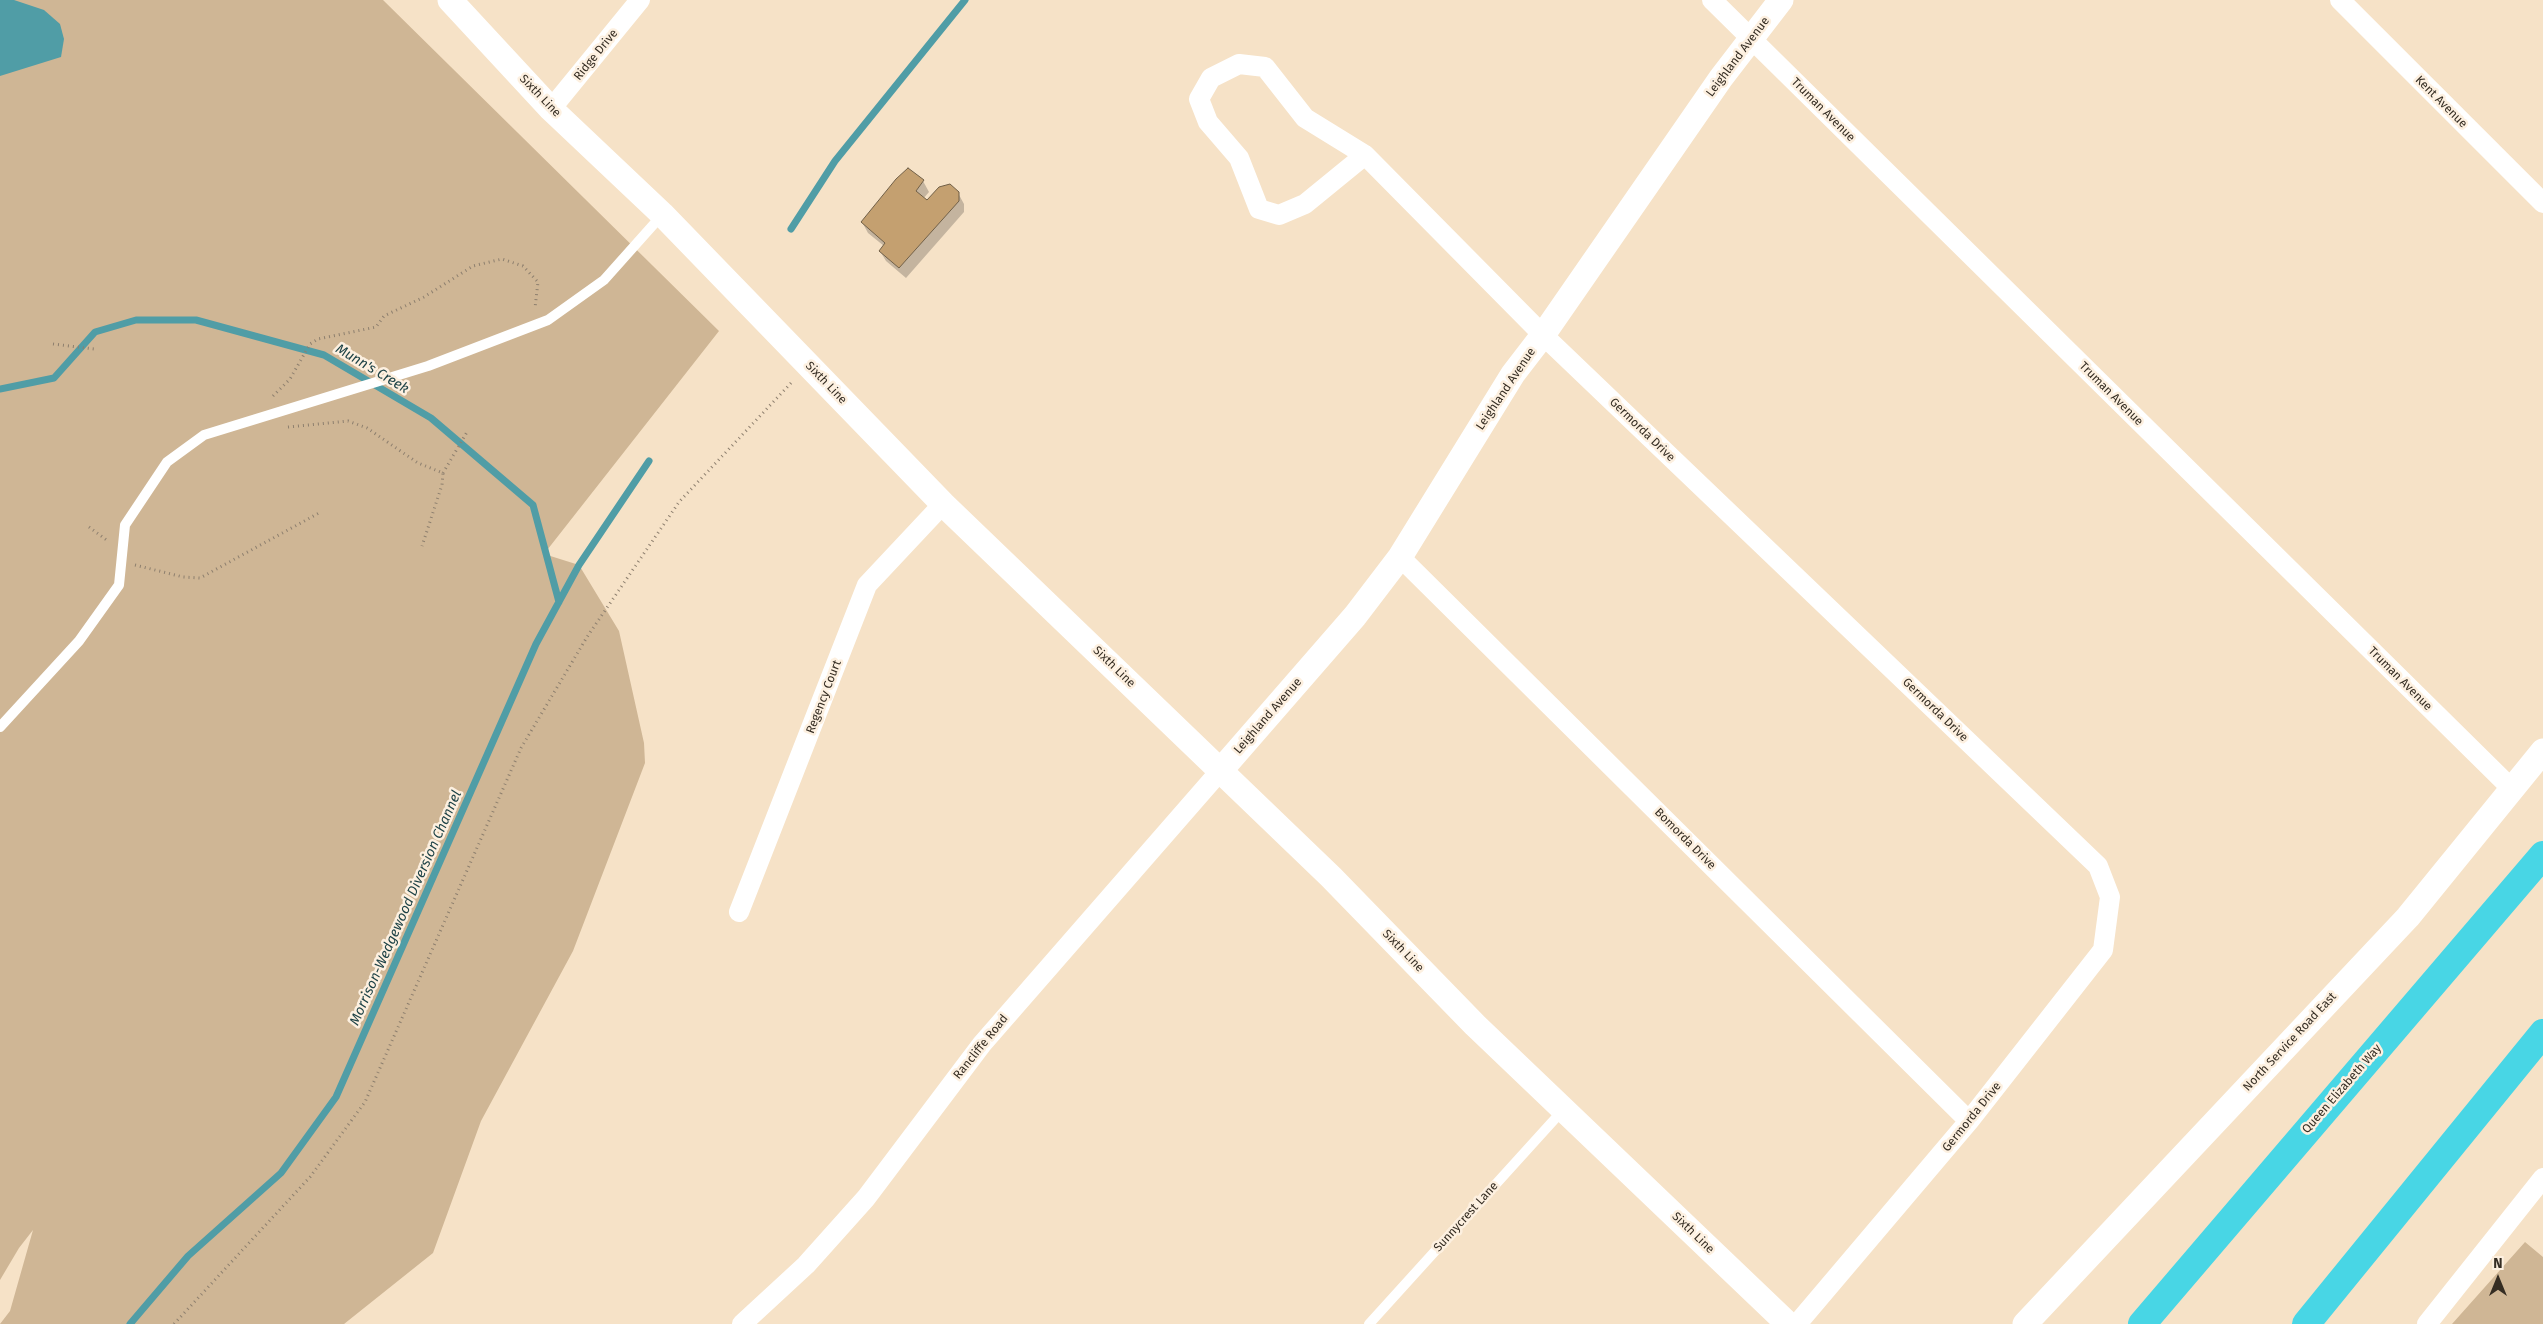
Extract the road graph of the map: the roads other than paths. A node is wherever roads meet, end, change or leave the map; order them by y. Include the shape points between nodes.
1 (450, 0) edge
2 (640, 0) edge
3 (1712, 0) edge
4 (1781, 0) edge
5 (2340, 0) edge
6 (1751, 39) junction
7 (551, 109) junction
8 (1365, 155) junction
9 (2543, 204) edge
10 (662, 214) junction
11 (1543, 335) junction
12 (943, 504) junction
13 (1400, 558) junction
14 (0, 727) edge
15 (2543, 751) edge
16 (1221, 770) junction
17 (2511, 788) junction
18 (2543, 855) edge
19 (739, 912) dead end
20 (2543, 1033) edge
21 (1563, 1110) junction
22 (1970, 1121) junction
23 (2543, 1178) edge
24 (742, 1324) edge
25 (1369, 1324) edge
26 (1788, 1324) edge
27 (1797, 1324) edge
28 (2025, 1324) edge
29 (2142, 1324) edge
30 (2306, 1324) edge
31 (2426, 1324) edge

1 - 7 street, Sixth Line
2 - 7 street, Ridge Drive
3 - 6 street, Truman Avenue
4 - 6 street, Leighland Avenue
5 - 9 street, Kent Avenue
6 - 11 street, Leighland Avenue
6 - 17 street, Truman Avenue
7 - 10 street, Sixth Line
8 - 8 street, Germorda Drive via 1305,118 1265,67 1239,64 1210,78 1199,98 1208,122 1239,158 1259,209 1279,215 1305,204
8 - 11 street, Germorda Drive
10 - 12 street, Sixth Line
10 - 14 lane via 604,280 548,320 428,366 204,435 167,462 126,525 119,585 79,641
11 - 13 street, Leighland Avenue via 1513,374
11 - 22 street, Germorda Drive via 2098,866 2110,897 2103,950
12 - 16 street, Sixth Line
12 - 19 street, Regency Court via 867,585
13 - 16 street, Leighland Avenue via 1356,616
13 - 22 street, Bomorda Drive
15 - 17 street, North Service Road East
16 - 21 street, Sixth Line
16 - 24 street, Rancliffe Road via 982,1044 866,1198 806,1265
17 - 28 street, North Service Road East via 2408,917
18 - 29 highway, Queen Elizabeth Way
20 - 30 highway
21 - 25 lane, Sunnycrest Lane
21 - 26 street, Sixth Line
22 - 27 street, Germorda Drive
23 - 31 street

